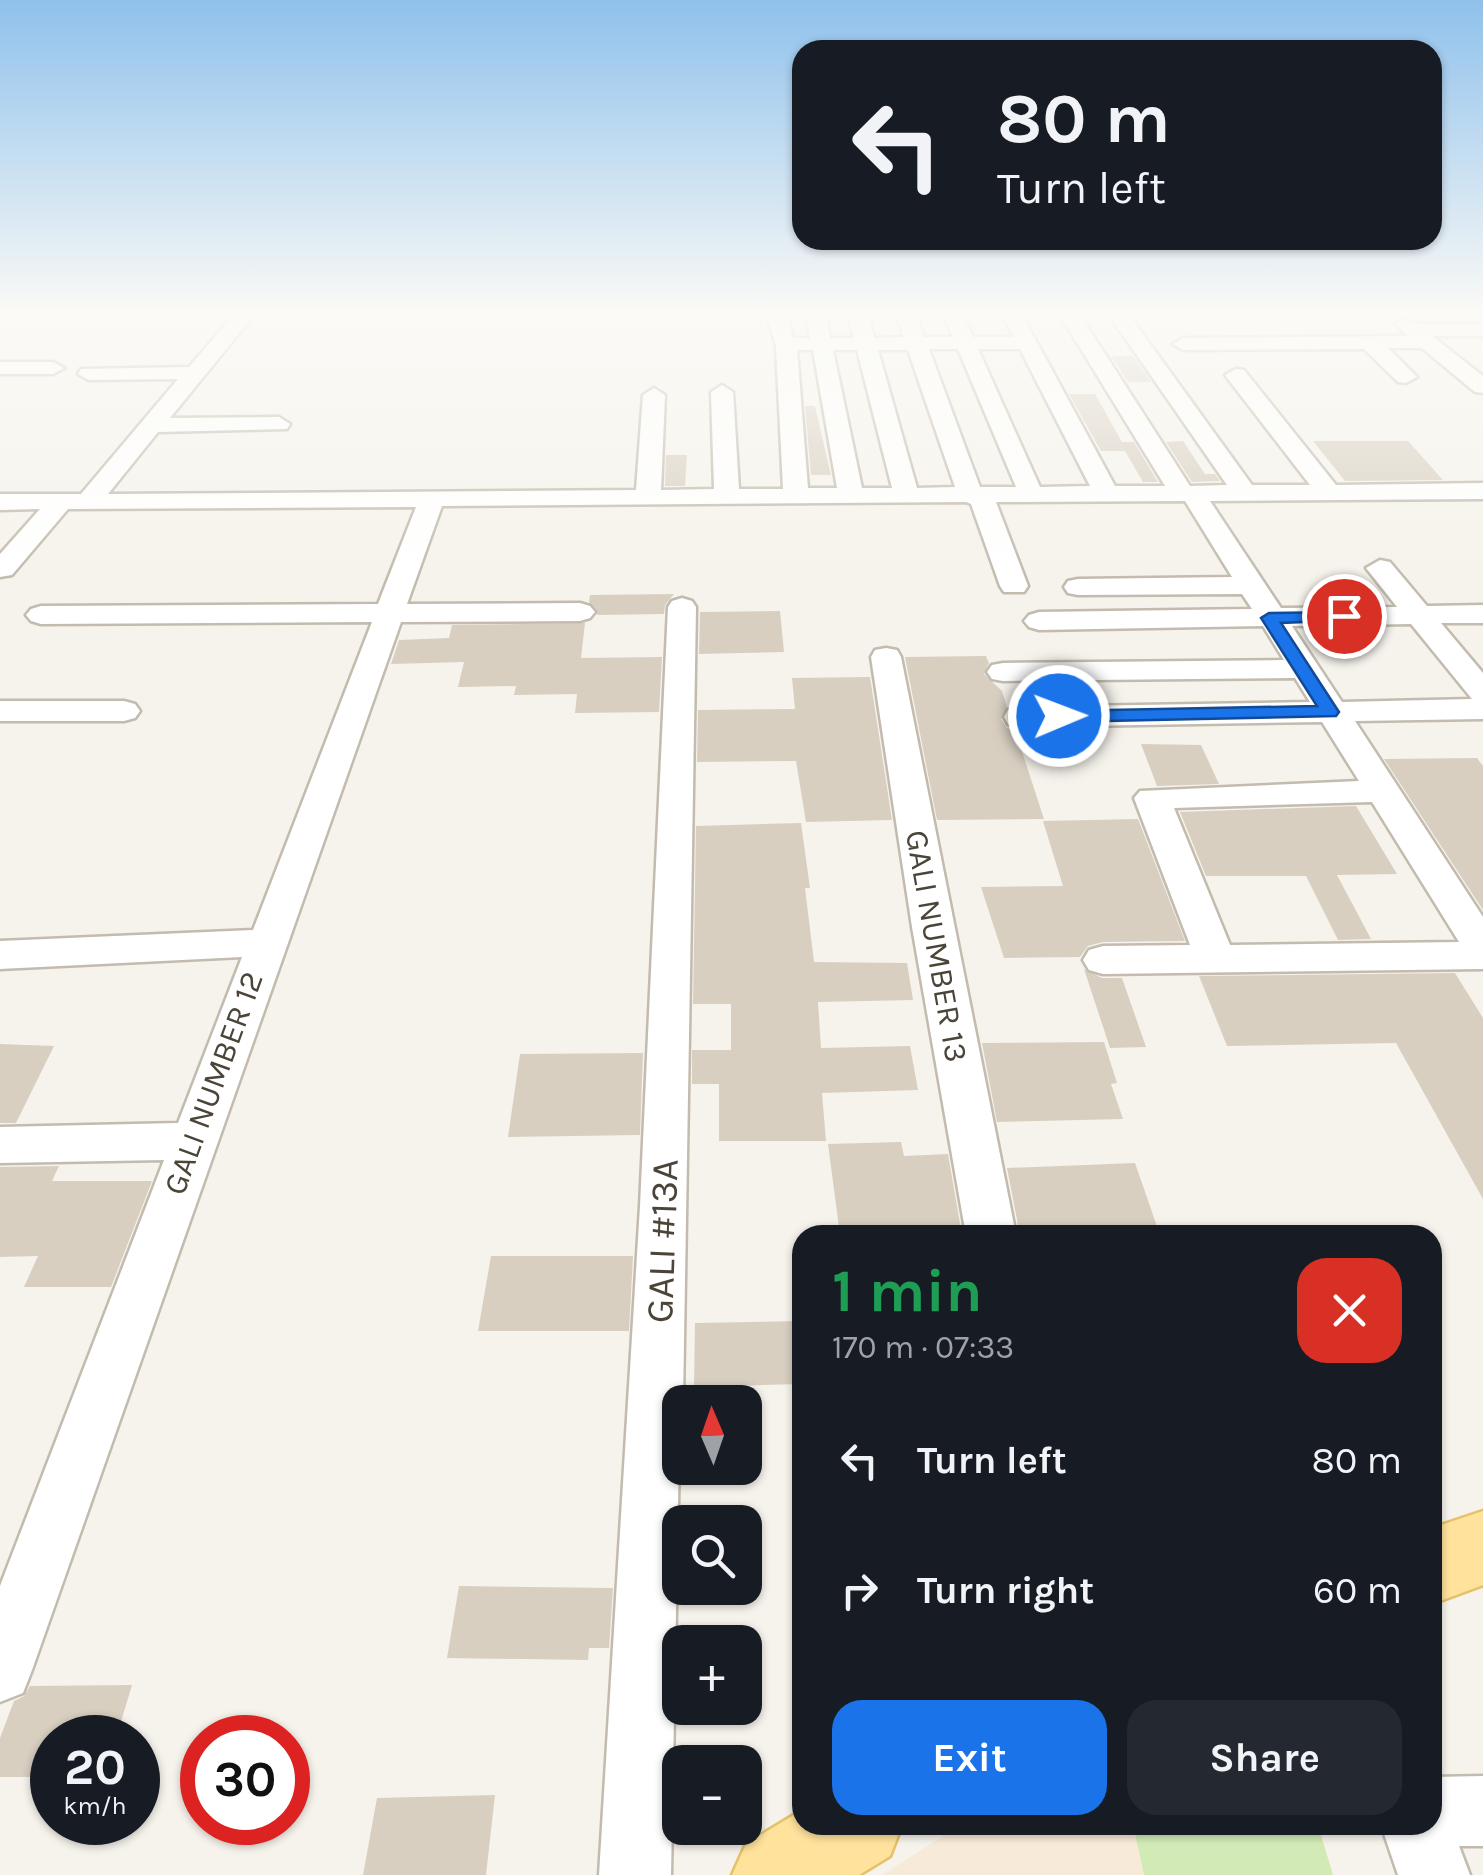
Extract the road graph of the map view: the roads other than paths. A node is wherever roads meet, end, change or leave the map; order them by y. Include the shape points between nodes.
1 (169, 402) edge
2 (654, 402) edge
3 (722, 402) edge
4 (790, 402) edge
5 (833, 402) edge
6 (882, 402) edge
7 (939, 402) edge
8 (991, 402) edge
9 (1058, 402) edge
10 (1128, 402) edge
11 (1181, 402) edge
12 (1258, 402) edge
13 (151, 424) junction
14 (278, 424) dead end
15 (1483, 491) edge
16 (1245, 493) junction
17 (1330, 493) junction
18 (1188, 494) junction
19 (796, 496) junction
20 (851, 496) junction
21 (907, 496) junction
22 (976, 496) junction
23 (1032, 496) junction
24 (1107, 496) junction
25 (648, 497) junction
26 (726, 497) junction
27 (432, 498) junction
28 (88, 501) junction
29 (60, 502) junction
30 (3, 505) edge
31 (1380, 568) dead end
32 (2, 569) edge
33 (1248, 585) junction
34 (1014, 586) dead end
35 (1078, 587) dead end
36 (682, 608) dead end
37 (580, 612) dead end
38 (389, 613) junction
39 (1483, 614) edge
40 (1420, 615) junction
41 (41, 616) dead end
42 (1269, 618) junction
43 (1039, 621) dead end
44 (886, 657) dead end
45 (1302, 669) junction
46 (1003, 672) dead end
47 (1483, 693) edge
48 (1483, 709) edge
49 (0, 711) edge
50 (124, 711) dead end
51 (1330, 712) junction
52 (1020, 717) dead end
53 (1381, 791) junction
54 (265, 942) junction
55 (1483, 952) edge
56 (0, 955) edge
57 (1216, 958) junction
58 (1103, 960) dead end
59 (192, 1140) junction
60 (0, 1145) edge
61 (989, 1225) edge
62 (1483, 1548) edge
63 (1442, 1562) edge
64 (0, 1670) edge
65 (1483, 1811) edge
66 (1442, 1812) edge
67 (843, 1835) edge
68 (1420, 1835) edge
69 (636, 1875) edge
70 (777, 1875) edge
71 (1434, 1875) edge

1 - 13 street
2 - 25 street
3 - 26 street
4 - 19 street
5 - 20 street
6 - 21 street
7 - 22 street
8 - 23 street
9 - 24 street
10 - 18 street
11 - 16 street
12 - 17 street
13 - 14 street
13 - 28 street
15 - 17 street
16 - 17 street
16 - 18 street
18 - 24 street
18 - 33 street
19 - 20 street
19 - 26 street
20 - 21 street
21 - 22 street
22 - 23 street
22 - 34 street
23 - 24 street
25 - 26 street
25 - 27 street
27 - 28 street
27 - 38 street, GALI NUMBER 12
28 - 29 street
29 - 30 street
29 - 32 street
31 - 40 street
33 - 35 street
33 - 42 street
36 - 69 street, GALI #13A
37 - 38 street
38 - 41 street
38 - 54 street, GALI NUMBER 12
39 - 40 street
40 - 42 street
40 - 47 street
42 - 43 street
42 - 45 street
44 - 61 street, GALI NUMBER 13
45 - 46 street
45 - 51 street
48 - 51 street
49 - 50 street
51 - 52 street
51 - 53 street
53 - 55 street
53 - 57 street via 1152,798
54 - 56 street
54 - 59 street, GALI NUMBER 12
55 - 57 street
57 - 58 street
59 - 60 street
59 - 64 street, GALI NUMBER 12
62 - 63 main road
65 - 66 street
67 - 70 main road
68 - 71 street

